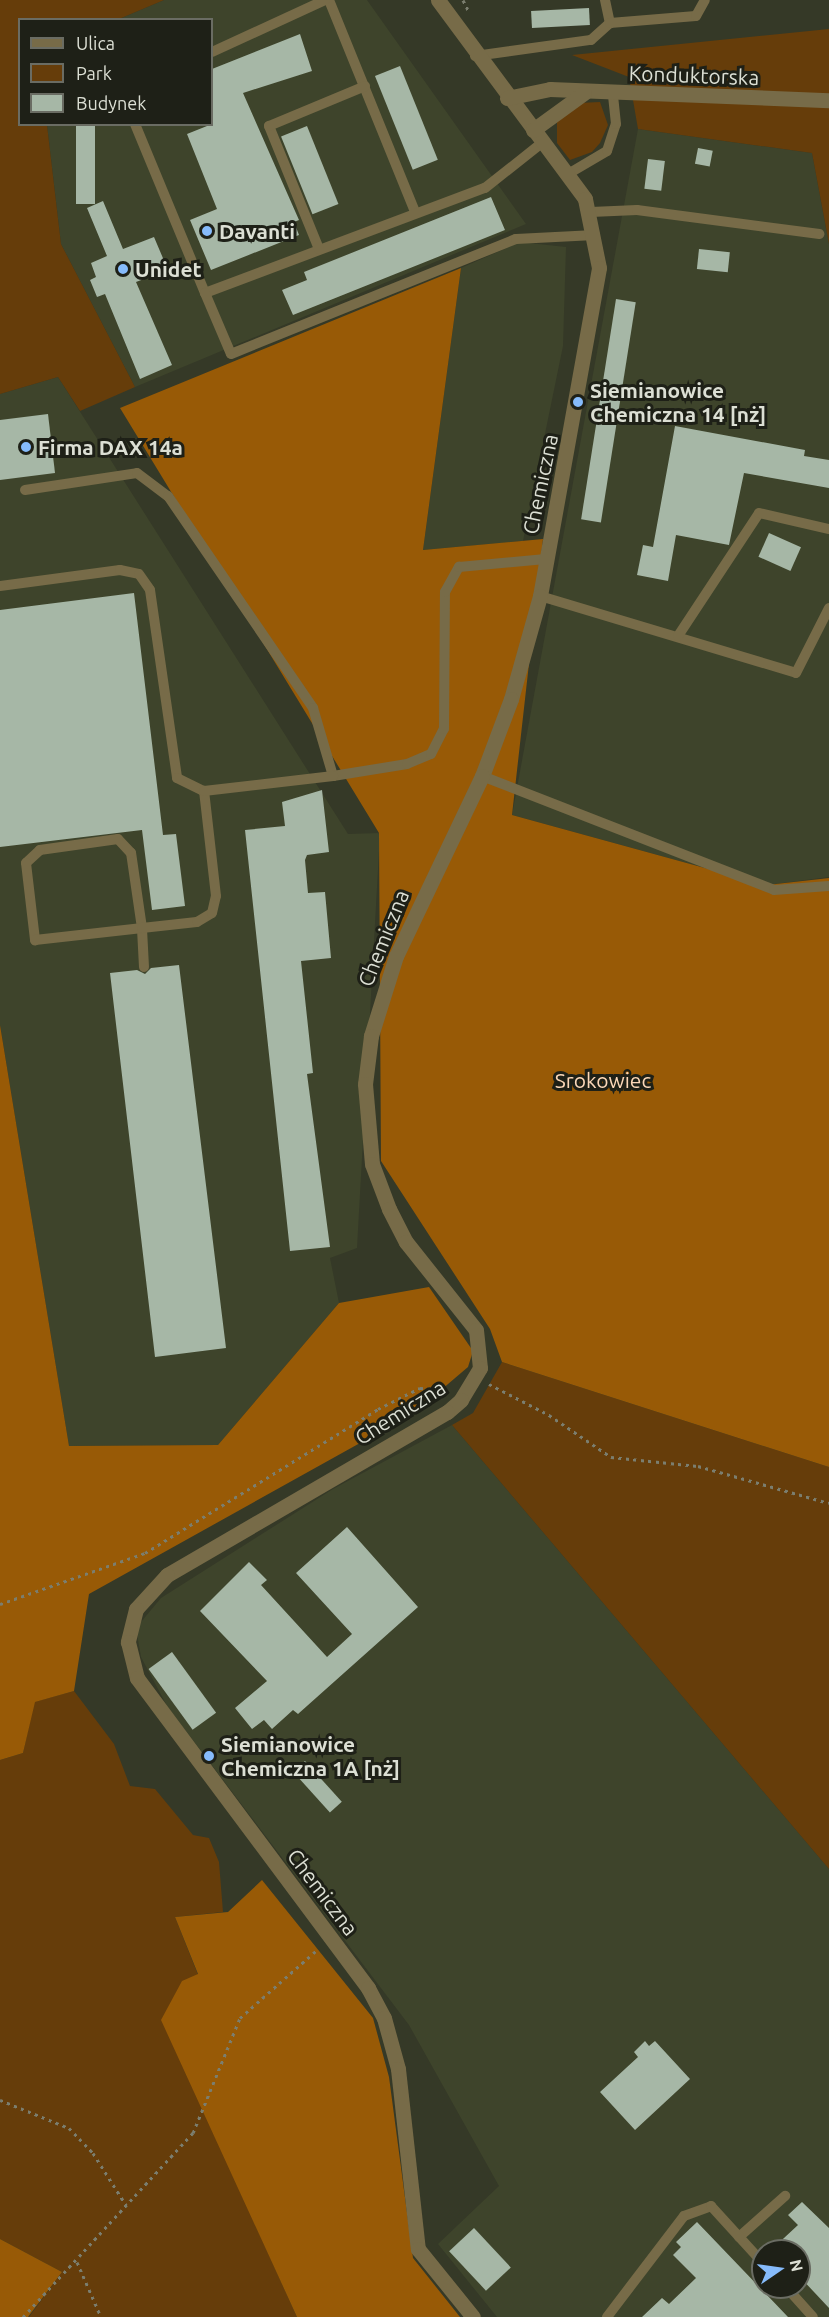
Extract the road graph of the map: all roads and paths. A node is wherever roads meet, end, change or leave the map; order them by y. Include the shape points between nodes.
1 (327, 0) edge
2 (438, 0) edge
3 (605, 0) edge
4 (705, 0) edge
5 (610, 23) junction
6 (213, 52) edge
7 (475, 56) junction
8 (365, 86) junction
9 (584, 93) junction
10 (613, 93) junction
11 (507, 98) junction
12 (829, 100) edge
13 (136, 126) edge
14 (532, 130) junction
15 (543, 142) junction
16 (568, 174) junction
17 (416, 212) junction
18 (591, 212) junction
19 (819, 234) dead end
20 (595, 235) junction
21 (319, 249) junction
22 (205, 292) junction
23 (25, 490) dead end
24 (829, 529) edge
25 (546, 559) junction
26 (0, 586) edge
27 (540, 596) junction
28 (829, 608) edge
29 (678, 636) junction
30 (333, 776) junction
31 (482, 776) junction
32 (204, 792) junction
33 (829, 886) edge
34 (142, 928) junction
35 (144, 967) dead end
36 (476, 1380) junction
37 (461, 1400) junction
38 (829, 1503) edge
39 (0, 1604) edge
40 (331, 1938) junction
41 (0, 2100) edge
42 (785, 2196) dead end
43 (126, 2205) junction
44 (739, 2237) junction
45 (751, 2250) edge
46 (77, 2262) junction
47 (797, 2299) edge
48 (23, 2317) edge
49 (101, 2317) edge
50 (473, 2317) edge
51 (607, 2317) edge
52 (813, 2317) edge

1 - 6 lane
1 - 8 lane
2 - 7 street
3 - 5 lane
4 - 5 lane via 696,16
5 - 7 lane via 591,40
7 - 11 street
8 - 17 lane
8 - 21 lane via 269,126
9 - 10 street, Konduktorska
9 - 11 street, Konduktorska via 529,90
9 - 14 street
10 - 12 street, Konduktorska
10 - 16 lane via 616,124 607,152
11 - 14 street
13 - 22 lane
14 - 15 street
15 - 16 street
15 - 17 lane via 490,186
16 - 18 street
17 - 21 lane
18 - 19 lane via 637,210
18 - 20 street, Chemiczna
20 - 22 lane via 516,239 231,354
20 - 25 street, Chemiczna via 598,281 588,352
21 - 22 lane
23 - 30 lane via 137,473 168,496 313,708
24 - 29 lane via 759,513
25 - 27 street, Chemiczna
25 - 30 lane via 459,567 445,592 444,729 431,754 407,764
26 - 32 lane via 120,570 139,574 150,590 177,778
27 - 29 lane
27 - 31 street, Chemiczna via 512,699
28 - 29 lane via 796,674
30 - 32 lane
31 - 33 lane via 774,890
31 - 36 street, Chemiczna via 396,956 371,1036 365,1084 372,1164 406,1242 476,1330 481,1355
32 - 34 lane via 216,896 212,913 197,922
34 - 34 lane via 35,940 26,863 40,850 118,840 131,853
34 - 35 lane
36 - 37 street, Chemiczna
36 - 38 path via 507,1389 610,1457 698,1466
37 - 39 path via 450,1390 420,1388 145,1553
37 - 40 street, Chemiczna via 167,1575 144,1597 131,1623 128,1642 138,1678
40 - 43 path via 240,2018 193,2133
40 - 50 street, Chemiczna via 368,1988 393,2044 418,2249
41 - 43 path via 69,2128 93,2153
42 - 44 lane
43 - 46 path
44 - 45 lane
44 - 51 lane via 711,2206 684,2216
46 - 48 path
46 - 49 path
47 - 52 lane

